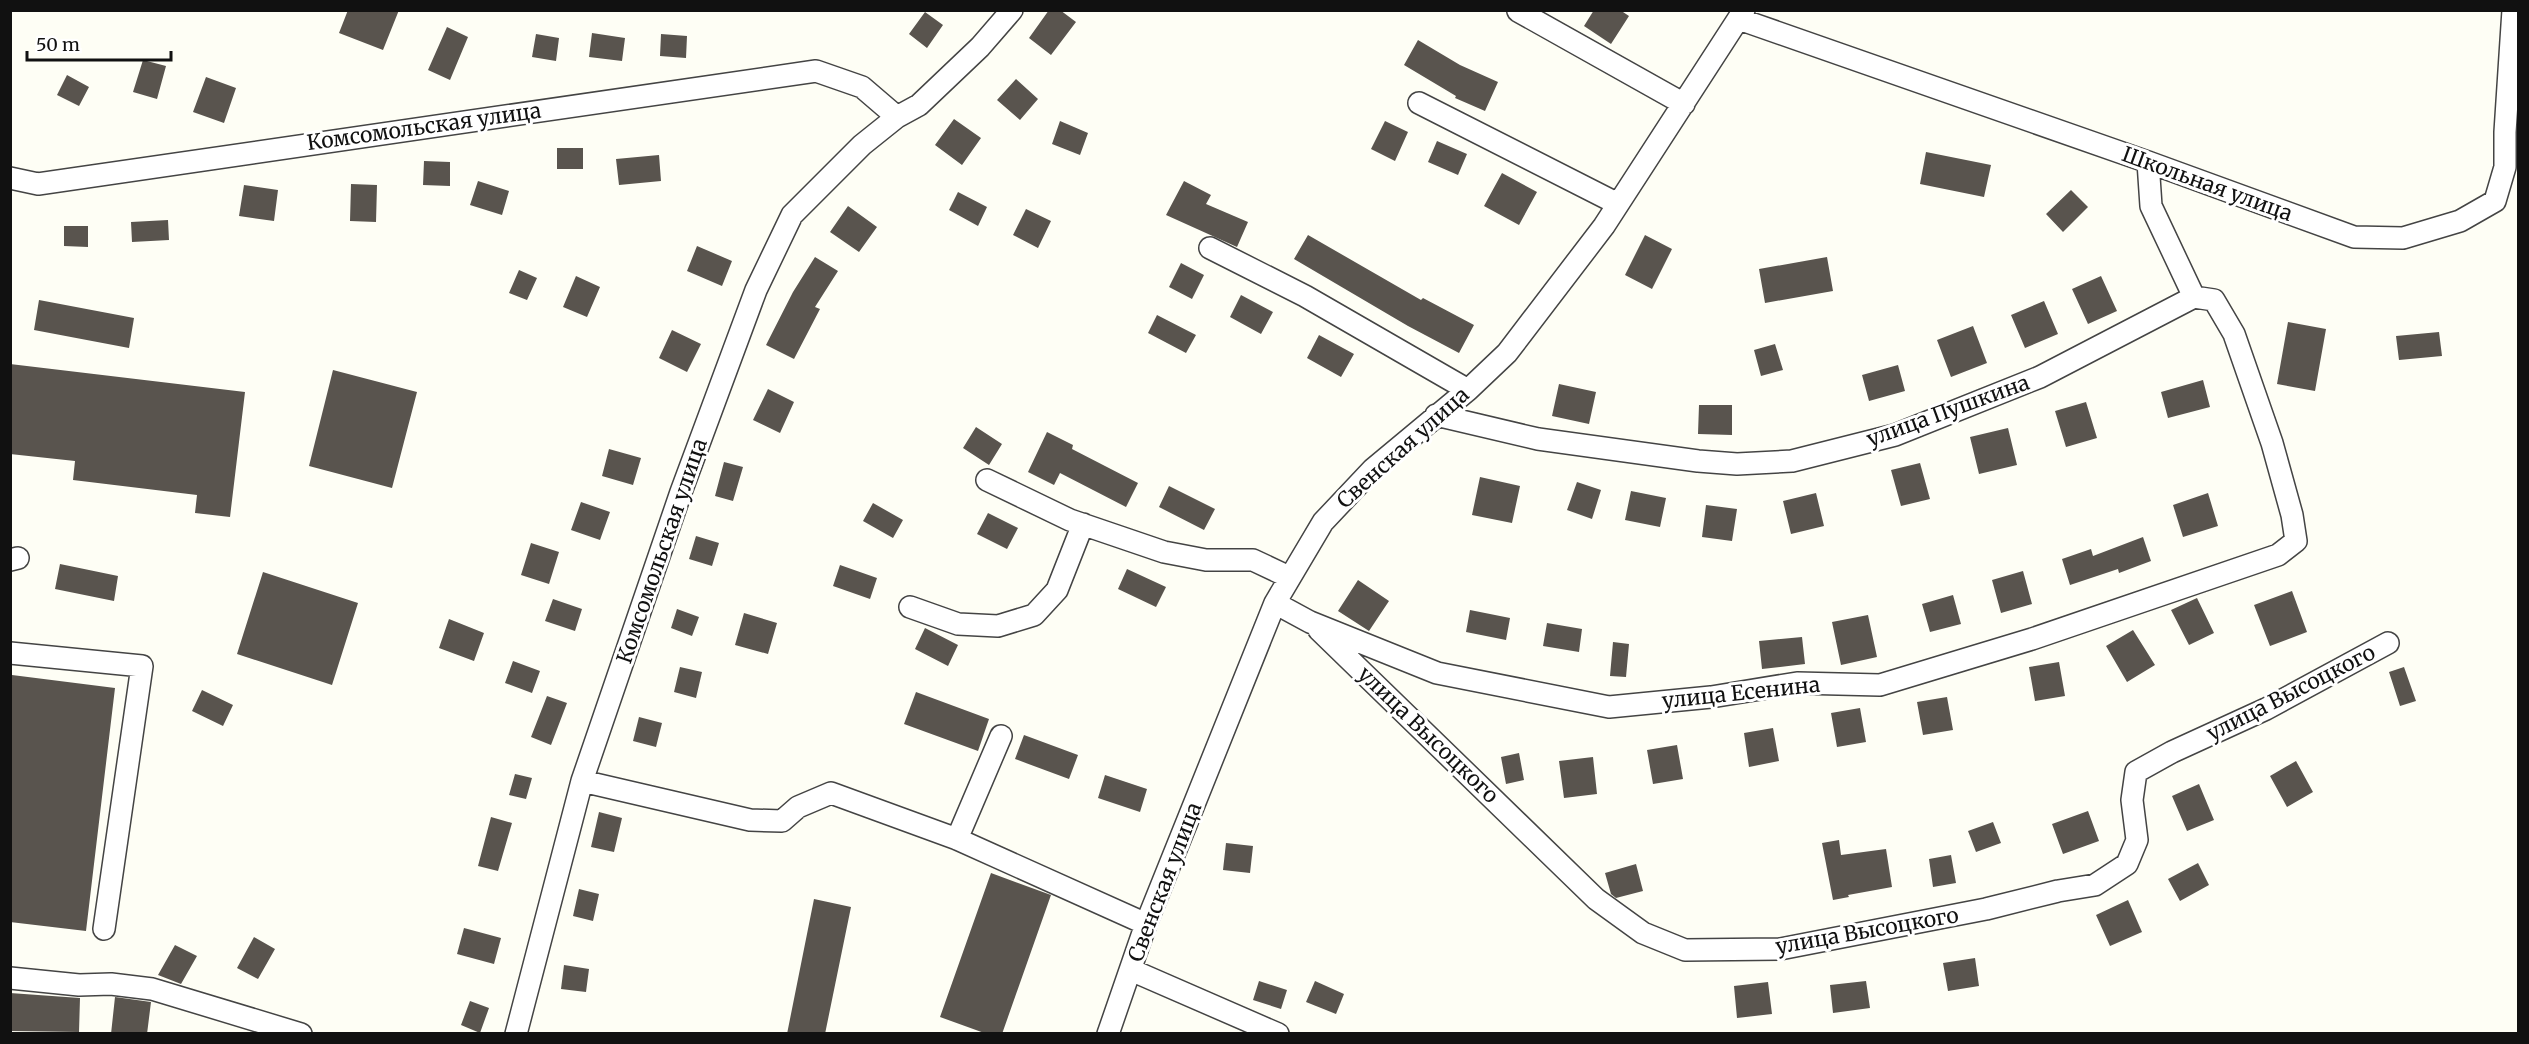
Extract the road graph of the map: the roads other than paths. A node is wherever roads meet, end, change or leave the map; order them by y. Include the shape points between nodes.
1 (1012, 10) edge
2 (2512, 10) edge
3 (1518, 11) edge
4 (1742, 15) edge
5 (1419, 103) dead end
6 (1684, 104) junction
7 (897, 117) junction
8 (2512, 133) edge
9 (2148, 162) junction
10 (10, 178) edge
11 (1618, 204) junction
12 (1210, 248) dead end
13 (2194, 297) junction
14 (1468, 390) junction
15 (1436, 415) junction
16 (987, 480) dead end
17 (1083, 524) junction
18 (1289, 577) junction
19 (1275, 603) junction
20 (910, 607) dead end
21 (1310, 622) junction
22 (2388, 643) dead end
23 (10, 653) edge
24 (1001, 736) dead end
25 (582, 781) junction
26 (957, 838) junction
27 (1146, 924) junction
28 (104, 929) dead end
29 (1131, 970) junction
30 (10, 978) edge
31 (302, 1034) edge
32 (516, 1034) edge
33 (1108, 1034) edge
34 (1278, 1034) edge

1 - 7 street, Комсомольская улица via 980,47 919,105
2 - 8 street, Школьная улица
3 - 6 street
4 - 6 street, Свенская улица
4 - 9 street, Школьная улица
5 - 11 street
6 - 11 street, Свенская улица
7 - 10 street, Комсомольская улица via 862,87 816,71 38,184
7 - 25 street, Комсомольская улица via 862,145 792,215 756,290 681,492
8 - 9 street, Школьная улица via 2495,201 2460,221 2403,238 2354,237
9 - 13 street via 2151,206
11 - 14 street, Свенская улица via 1507,352
12 - 14 street via 1305,296
13 - 15 street, улица Пушкина via 2040,377 1895,435 1792,461 1698,461 1538,439
13 - 21 street, улица Есенина via 2214,300 2234,334 2272,443 2296,541 2278,555 2032,639 1880,685 1797,683 1609,707 1437,673
14 - 15 street, Свенская улица
15 - 18 street, Свенская улица via 1341,501
16 - 17 street
17 - 18 street via 1164,552 1206,560 1253,560
17 - 20 street via 1057,590 1034,615 998,626 958,624
18 - 19 street, Свенская улица
19 - 21 street, улица Есенина
19 - 27 street, Свенская улица
21 - 22 street, улица Высоцкого via 1596,899 1643,933 1685,950 1780,949 2096,885 2127,864 2137,840 2132,800 2136,772 2266,709
23 - 28 street via 142,666
24 - 26 street
25 - 26 street via 750,820 782,821 798,807 831,793
25 - 32 street, Комсомольская улица
26 - 27 street
27 - 29 street, Свенская улица
29 - 33 street, Свенская улица
29 - 34 street
30 - 31 street via 152,989

